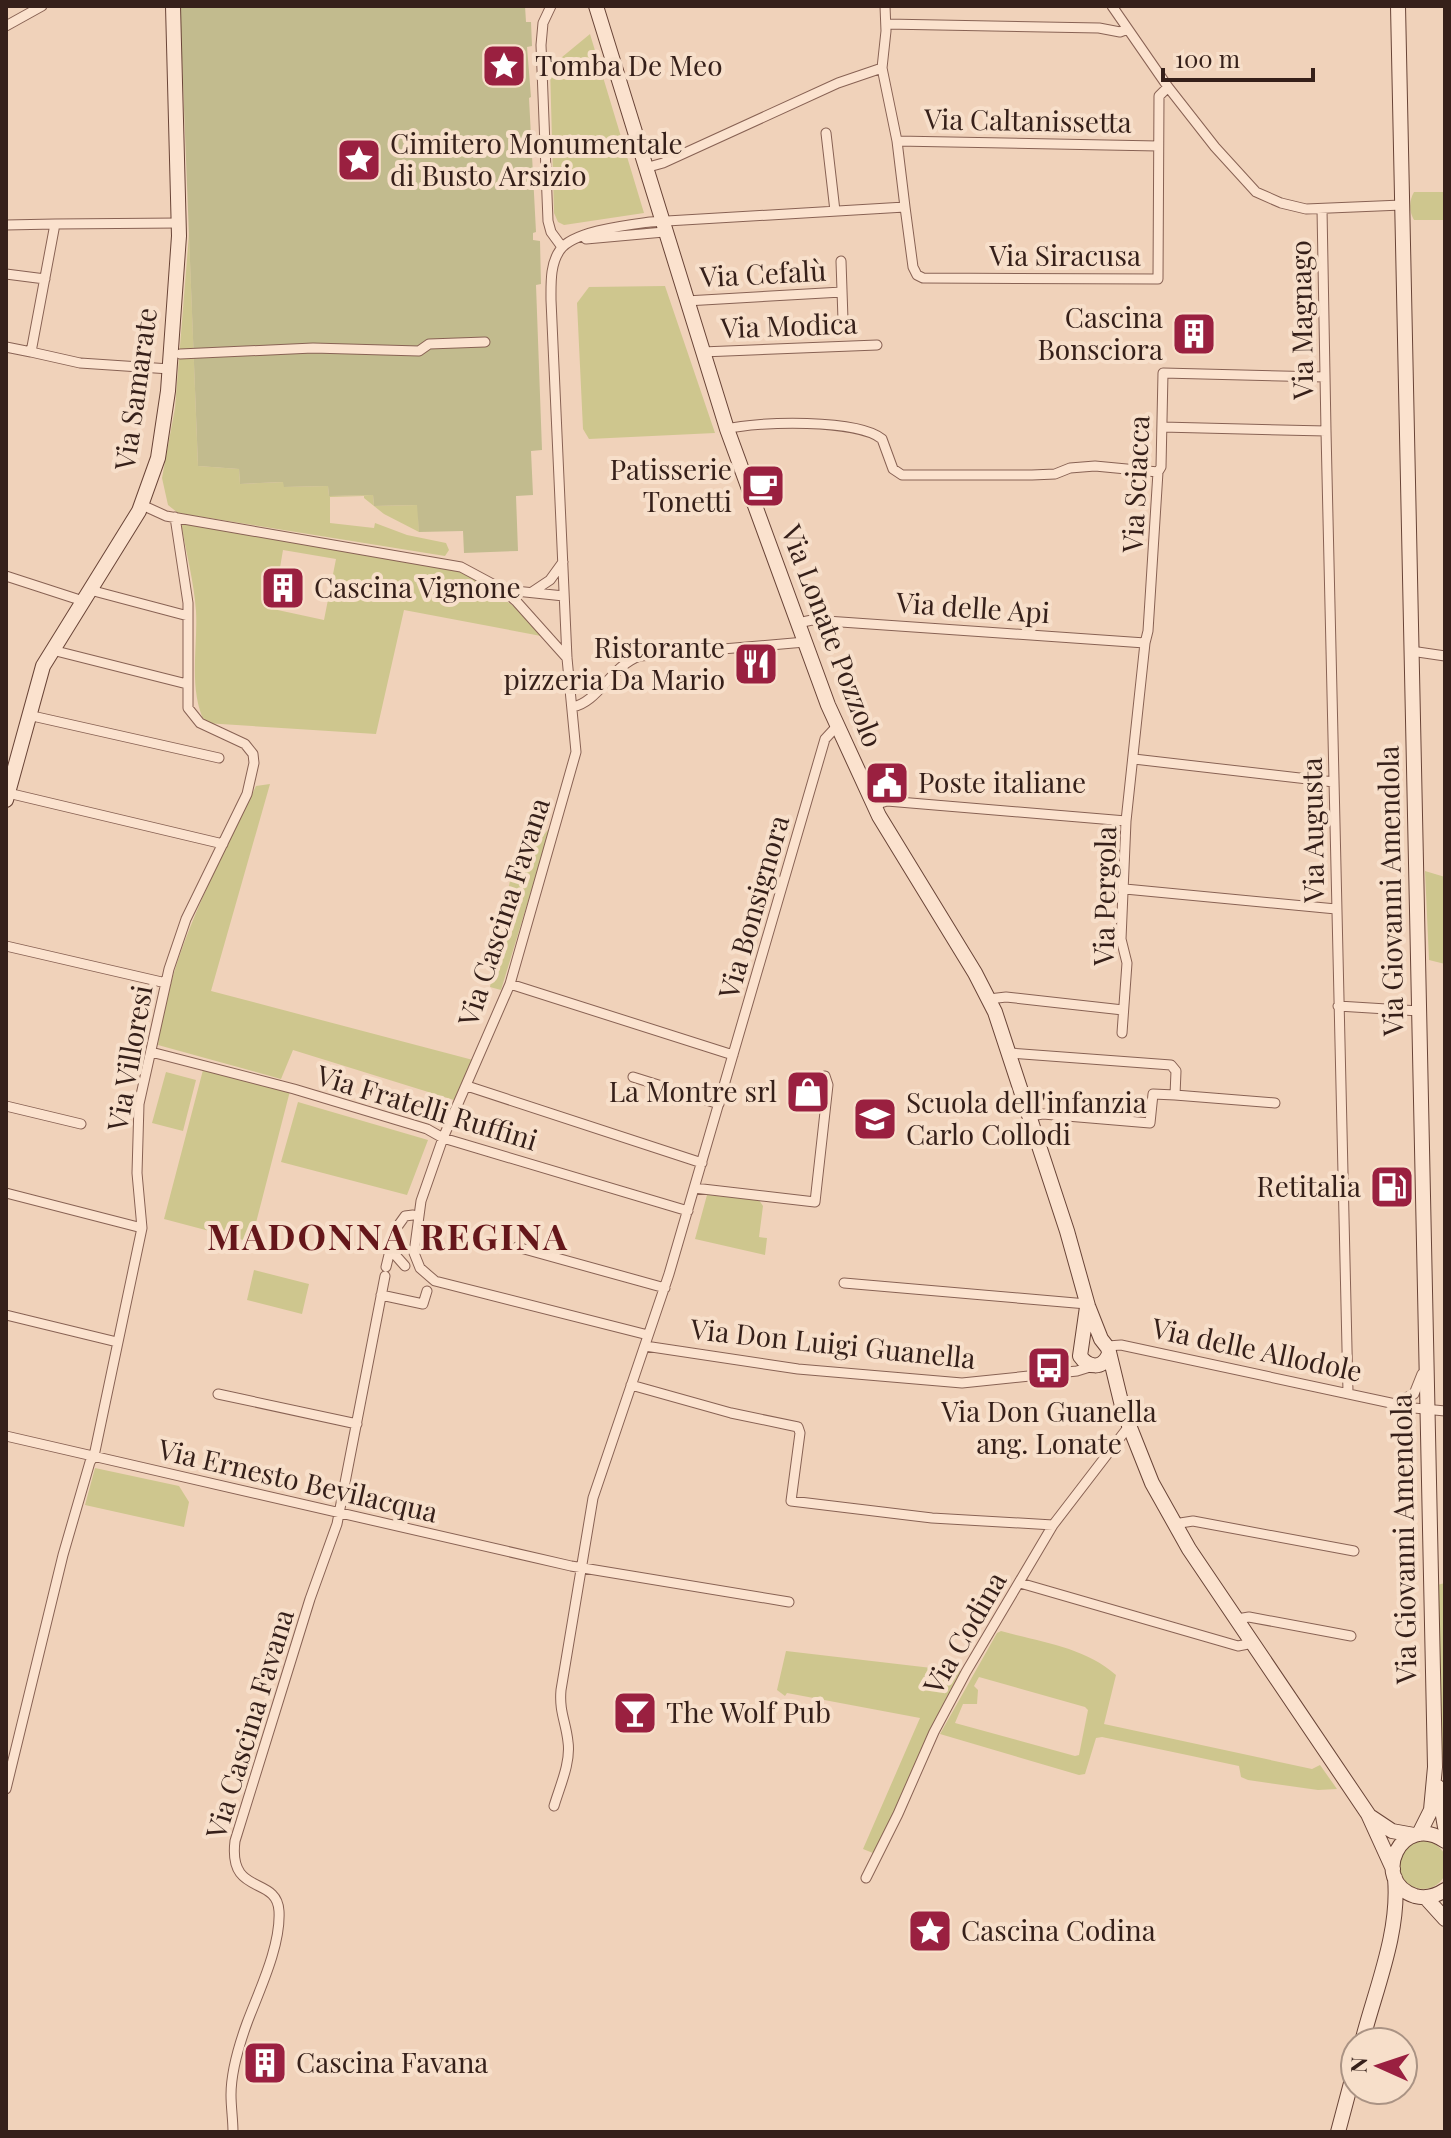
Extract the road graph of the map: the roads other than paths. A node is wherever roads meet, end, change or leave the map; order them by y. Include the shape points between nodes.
1 (42, 6) edge
2 (173, 6) edge
3 (551, 6) edge
4 (596, 6) edge
5 (885, 6) edge
6 (1112, 6) edge
7 (1398, 6) edge
8 (1119, 16) junction
9 (886, 24) junction
10 (6, 26) edge
11 (1099, 28) junction
12 (1128, 29) junction
13 (882, 68) junction
14 (1168, 87) junction
15 (826, 133) dead end
16 (897, 141) junction
17 (1158, 146) junction
18 (645, 168) junction
19 (1402, 205) junction
20 (905, 207) junction
21 (1322, 209) junction
22 (835, 211) junction
23 (179, 223) junction
24 (55, 224) junction
25 (6, 225) edge
26 (663, 227) junction
27 (569, 242) junction
28 (841, 261) dead end
29 (6, 274) edge
30 (45, 279) junction
31 (842, 292) junction
32 (686, 301) junction
33 (843, 320) dead end
34 (485, 342) dead end
35 (877, 345) dead end
36 (6, 347) edge
37 (31, 352) junction
38 (702, 352) junction
39 (180, 354) dead end
40 (170, 369) junction
41 (1325, 377) junction
42 (1162, 427) junction
43 (727, 429) junction
44 (1326, 431) junction
45 (1158, 472) junction
46 (142, 505) junction
47 (175, 517) junction
48 (563, 562) junction
49 (6, 576) edge
50 (502, 589) junction
51 (529, 593) junction
52 (86, 596) junction
53 (564, 596) junction
54 (188, 616) junction
55 (798, 623) junction
56 (805, 642) junction
57 (1145, 643) junction
58 (52, 650) junction
59 (1411, 651) junction
60 (1445, 656) edge
61 (567, 658) junction
62 (187, 684) junction
63 (572, 707) junction
64 (28, 715) junction
65 (837, 726) junction
66 (219, 758) dead end
67 (1134, 759) junction
68 (1334, 782) junction
69 (8, 789) edge
70 (874, 805) junction
71 (1126, 821) junction
72 (223, 844) junction
73 (1125, 889) junction
74 (1336, 909) junction
75 (6, 946) edge
76 (166, 983) junction
77 (510, 984) junction
78 (989, 999) junction
79 (1338, 1006) junction
80 (1123, 1010) junction
81 (1419, 1011) junction
82 (1122, 1033) dead end
83 (151, 1052) junction
84 (1010, 1053) junction
85 (733, 1055) junction
86 (825, 1076) dead end
87 (633, 1077) dead end
88 (467, 1086) junction
89 (1175, 1095) junction
90 (1275, 1103) dead end
91 (719, 1104) junction
92 (6, 1106) edge
93 (1030, 1116) junction
94 (81, 1124) dead end
95 (443, 1138) junction
96 (702, 1163) junction
97 (694, 1188) junction
98 (6, 1193) edge
99 (688, 1211) junction
100 (413, 1215) dead end
101 (142, 1228) junction
102 (517, 1247) dead end
103 (390, 1249) junction
104 (405, 1266) dead end
105 (439, 1282) joint
106 (844, 1283) dead end
107 (665, 1288) junction
108 (427, 1291) dead end
109 (381, 1295) junction
110 (1087, 1305) junction
111 (6, 1315) edge
112 (647, 1340) junction
113 (1427, 1340) junction
114 (117, 1342) junction
115 (1106, 1347) junction
116 (1080, 1349) junction
117 (1095, 1366) junction
118 (1064, 1372) junction
119 (631, 1385) junction
120 (1348, 1392) junction
121 (218, 1394) dead end
122 (1397, 1402) junction
123 (1123, 1410) junction
124 (1428, 1410) junction
125 (1445, 1411) edge
126 (357, 1424) junction
127 (1129, 1426) junction
128 (6, 1436) edge
129 (94, 1456) junction
130 (339, 1511) junction
131 (1174, 1524) junction
132 (1053, 1525) junction
133 (1354, 1551) dead end
134 (581, 1568) junction
135 (1020, 1583) junction
136 (789, 1602) dead end
137 (1237, 1619) junction
138 (1351, 1636) dead end
139 (1253, 1643) junction
140 (1435, 1775) junction
141 (6, 1789) edge
142 (554, 1806) dead end
143 (1368, 1814) junction
144 (1445, 1827) edge
145 (1417, 1834) junction
146 (1445, 1841) edge
147 (1394, 1874) junction
148 (866, 1878) dead end
149 (1445, 1890) edge
150 (1424, 1898) junction
151 (1445, 1919) edge
152 (1393, 1925) junction
153 (1366, 2026) edge
154 (1345, 2106) edge
155 (233, 2132) edge
156 (1338, 2132) edge

1 - 10 street
2 - 23 street, Via Samarate
3 - 27 street via 541,45 545,182 549,229
4 - 18 street, Via Lonate Pozzolo
5 - 9 street
6 - 8 street, Via Magnago
7 - 19 street, Via Giovanni Amendola
8 - 11 street
8 - 12 street, Via Magnago
9 - 11 street
9 - 13 street
11 - 12 street
12 - 14 street, Via Magnago
13 - 16 street
13 - 18 street
14 - 17 street, Via Siracusa via 1159,96
14 - 21 street, Via Magnago via 1256,192 1296,207
15 - 22 street
16 - 17 street, Via Caltanissetta
16 - 20 street
17 - 20 street, Via Siracusa via 1158,279 923,278 913,267
18 - 26 street, Via Lonate Pozzolo
19 - 21 street, Via Magnago
19 - 59 street, Via Giovanni Amendola
20 - 22 street
21 - 41 street, Via Magnago
22 - 26 street
23 - 24 street
23 - 40 street, Via Samarate
24 - 25 street
24 - 30 street
26 - 27 street via 616,239
26 - 32 street, Via Lonate Pozzolo
27 - 48 street, Via Cascina Favana via 555,260 551,292
28 - 31 street, Via Cefalù
29 - 30 street
30 - 37 street
31 - 32 street, Via Cefalù
31 - 33 street, Via Cefalù
32 - 38 street, Via Lonate Pozzolo
34 - 39 street via 429,344 419,351 313,348
35 - 38 street, Via Modica
36 - 37 street
37 - 40 street via 80,363
38 - 43 street, Via Lonate Pozzolo
40 - 46 street, Via Samarate via 161,443
41 - 42 street, Via Sciacca via 1163,373
41 - 44 street, Via Magnago
42 - 44 street
42 - 45 street, Via Sciacca
43 - 45 street via 769,424 859,428 882,439 893,469 902,475 1055,474 1095,466
43 - 55 street, Via Lonate Pozzolo
44 - 68 street, Via Augusta
45 - 57 street, Via Sciacca
46 - 47 street
46 - 52 street, Via Samarate
47 - 50 street via 447,563
47 - 54 street, Via Villoresi
48 - 51 street via 547,584
48 - 53 street, Via Cascina Favana
49 - 52 street
50 - 51 street
50 - 61 street
51 - 53 street
52 - 54 street
52 - 58 street, Via Samarate
53 - 61 street, Via Cascina Favana
54 - 62 street, Via Villoresi
55 - 56 street, Via Lonate Pozzolo
55 - 57 street, Via delle Api
56 - 63 street via 640,656 622,664 584,704
56 - 65 street, Via Lonate Pozzolo
57 - 67 street, Via Sciacca
58 - 62 street
58 - 64 street, Via Samarate
59 - 60 street
59 - 81 street, Via Giovanni Amendola
61 - 63 street, Via Cascina Favana
62 - 72 street, Via Villoresi via 188,708 196,720 245,744 254,759 247,794
63 - 77 street, Via Cascina Favana via 575,757
64 - 66 street
64 - 69 street, Via Samarate
65 - 70 street, Via Lonate Pozzolo
65 - 85 street, Via Bonsignora via 825,739
67 - 68 street
67 - 71 street, Via Pergola
68 - 74 street, Via Augusta
69 - 72 street, Via Samarate
70 - 71 street via 887,801
70 - 78 street, Via Lonate Pozzolo
71 - 73 street, Via Pergola
72 - 76 street, Via Villoresi via 182,930
73 - 74 street
73 - 80 street, Via Pergola
74 - 79 street, Via Augusta
75 - 76 street
76 - 83 street, Via Villoresi
77 - 85 street
77 - 88 street, Via Cascina Favana
78 - 80 street
78 - 84 street, Via Lonate Pozzolo
79 - 81 street
79 - 120 street, Via Augusta
80 - 82 street, Via Pergola
81 - 113 street, Via Giovanni Amendola
83 - 95 street, Via Fratelli Ruffini via 294,1089
83 - 101 street, Via Villoresi via 138,1115
84 - 89 street via 1171,1065 1176,1071
84 - 93 street, Via Lonate Pozzolo
85 - 91 street, Via Bonsignora
86 - 97 street via 815,1202
87 - 91 street
88 - 95 street, Via Cascina Favana
88 - 96 street
89 - 90 street
89 - 93 street via 1153,1094 1150,1123
91 - 96 street, Via Bonsignora
92 - 94 street
93 - 110 street, Via Lonate Pozzolo
95 - 99 street, Via Fratelli Ruffini
95 - 105 street, Via Cascina Favana via 418,1217 414,1253 422,1271
96 - 97 street, Via Bonsignora
97 - 99 street, Via Bonsignora
98 - 101 street
99 - 107 street, Via Bonsignora
100 - 103 street, Via Cascina Favana via 398,1224
101 - 114 street, Via Villoresi
102 - 107 street
103 - 104 street
103 - 109 street, Via Cascina Favana
105 - 112 street, Via Don Luigi Guanella
106 - 110 street
107 - 112 street, Via Bonsignora
108 - 109 street via 423,1304
109 - 126 street, Via Cascina Favana
110 - 115 street, Via Lonate Pozzolo
110 - 116 street
111 - 114 street
112 - 118 street, Via Don Luigi Guanella via 787,1368 962,1383
112 - 119 street, Via Bonsignora
113 - 122 street, Via delle Allodole via 1419,1387
113 - 124 street, Via Giovanni Amendola
114 - 129 street, Via Villoresi
115 - 116 street via 1088,1338
115 - 117 street via 1103,1364
115 - 120 street, Via delle Allodole via 1121,1345
115 - 123 street, Via Lonate Pozzolo
116 - 117 street via 1085,1363
116 - 118 street
117 - 118 street, Via Don Luigi Guanella
117 - 123 street
119 - 132 street via 798,1427 791,1501 932,1518
119 - 134 street, Via Bonsignora via 593,1498
120 - 122 street, Via delle Allodole
121 - 126 street
122 - 124 street, Via delle Allodole
123 - 127 street
124 - 125 street, Via delle Allodole
124 - 140 street, Via Giovanni Amendola
126 - 130 street, Via Cascina Favana
127 - 131 street
127 - 132 street, Via Codina
128 - 129 street, Via Ernesto Bevilacqua
129 - 130 street, Via Ernesto Bevilacqua
129 - 141 street, Via Villoresi via 63,1555
130 - 134 street, Via Ernesto Bevilacqua
130 - 155 street, Via Cascina Favana via 235,1841 233,1863 238,1873 272,1894 279,1911 262,1990 233,2077
131 - 133 street via 1193,1521
131 - 137 street
132 - 135 street, Via Codina
134 - 136 street
134 - 142 street, Via Bonsignora via 560,1701 568,1750
135 - 139 street via 1238,1646
135 - 148 street, Via Codina via 939,1722
137 - 138 street
137 - 139 street
139 - 143 street
140 - 144 street
140 - 145 street via 1430,1813
143 - 145 street via 1387,1828
143 - 147 street
145 - 146 street
145 - 147 street via 1395,1852
147 - 150 street via 1405,1891
147 - 152 street
149 - 150 street
150 - 151 street
150 - 152 street via 1405,1909
152 - 153 street
154 - 156 street

